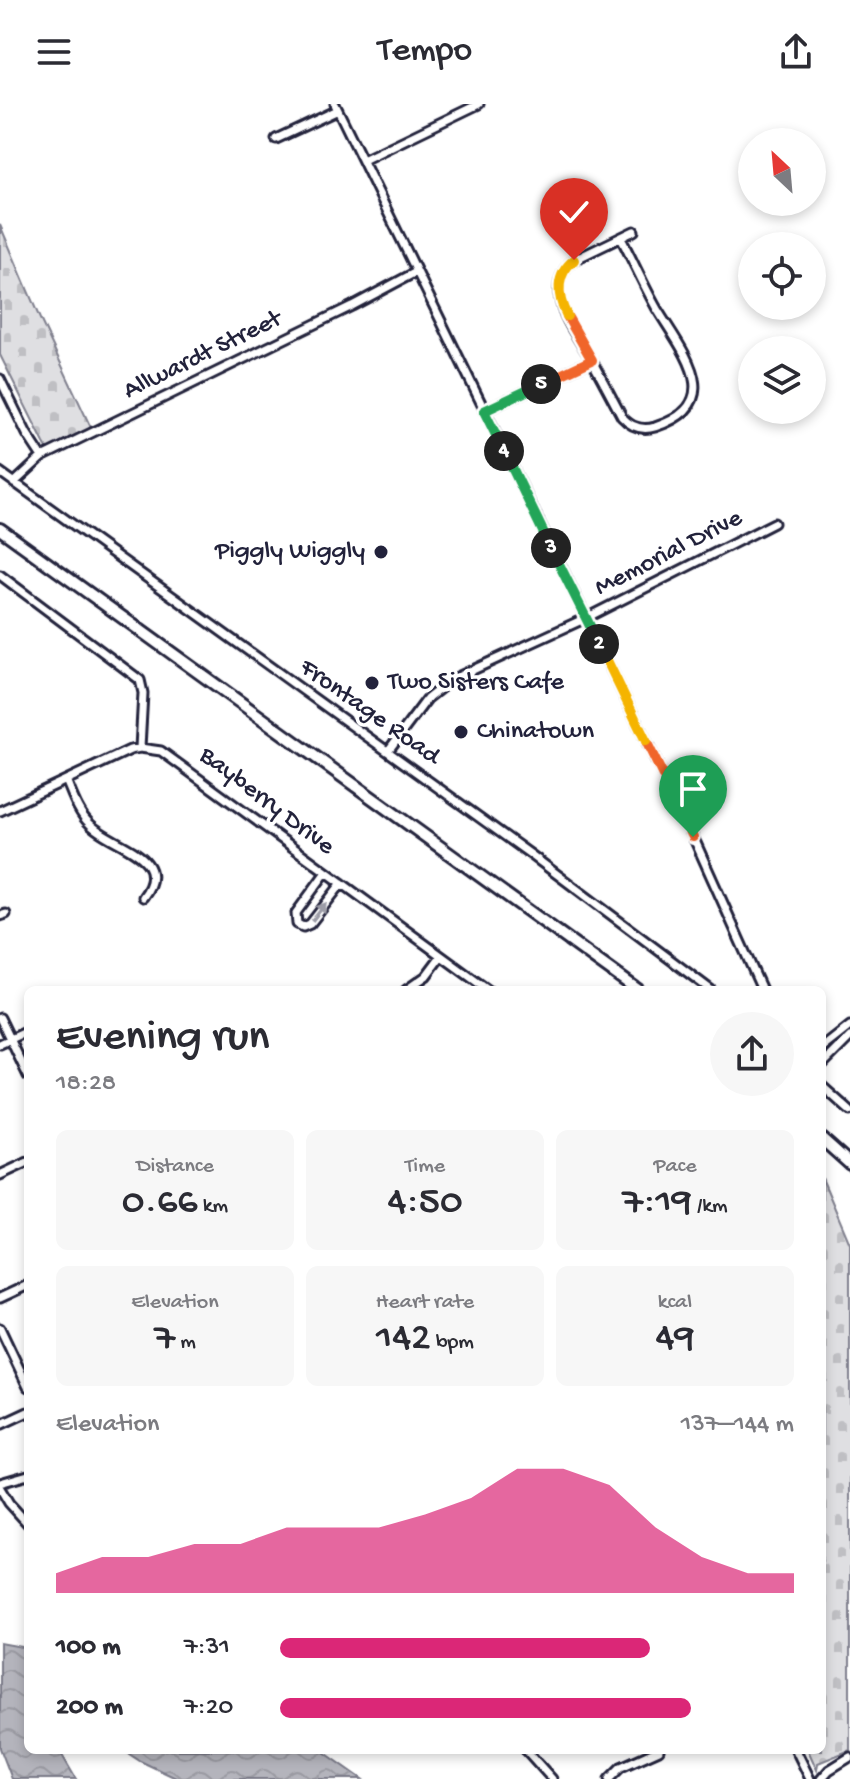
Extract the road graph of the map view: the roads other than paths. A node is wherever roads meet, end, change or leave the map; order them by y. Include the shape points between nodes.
1 (479, 104) edge
2 (337, 107) edge
3 (276, 139) dead end
4 (363, 160) junction
5 (634, 231) dead end
6 (621, 238) junction
7 (416, 272) junction
8 (592, 360) junction
9 (0, 379) edge
10 (484, 411) junction
11 (42, 457) junction
12 (0, 472) edge
13 (14, 483) junction
14 (774, 523) dead end
15 (0, 529) edge
16 (0, 575) edge
17 (586, 618) junction
18 (140, 748) junction
19 (388, 751) junction
20 (66, 780) junction
21 (0, 811) edge
22 (326, 872) junction
23 (342, 883) junction
24 (143, 897) dead end
25 (441, 956) junction
26 (412, 986) edge
27 (482, 986) edge
28 (632, 986) edge
29 (706, 986) edge
30 (760, 986) edge
31 (0, 1018) edge
32 (850, 1026) edge
33 (24, 1033) edge
34 (850, 1037) edge
35 (10, 1039) junction
36 (0, 1044) edge
37 (826, 1045) edge
38 (826, 1061) edge
39 (24, 1068) edge
40 (826, 1090) edge
41 (850, 1111) edge
42 (826, 1143) edge
43 (24, 1164) edge
44 (850, 1164) edge
45 (0, 1175) edge
46 (24, 1287) edge
47 (0, 1298) edge
48 (0, 1328) edge
49 (24, 1379) edge
50 (24, 1414) edge
51 (0, 1425) edge
52 (24, 1476) edge
53 (0, 1485) edge
54 (24, 1520) edge
55 (530, 1754) edge
56 (650, 1754) edge
57 (798, 1754) edge
58 (850, 1757) edge
59 (552, 1779) edge
60 (609, 1779) edge
61 (810, 1779) edge
62 (821, 1779) edge

1 - 4 street
2 - 3 street
2 - 4 street
4 - 7 street
5 - 6 street
6 - 8 street via 574,260 560,277 560,301
6 - 8 street via 688,357 695,397 666,422 645,429 631,426
7 - 10 street
7 - 11 street, Allwardt Street
8 - 10 street
9 - 11 street
10 - 17 street
11 - 13 street, Allwardt Street
12 - 13 street, Frontage Road
13 - 19 street, Frontage Road
14 - 17 street, Memorial Drive
15 - 28 highway
16 - 18 street via 140,680
17 - 19 street, Memorial Drive via 438,689
17 - 30 street
18 - 20 street
18 - 22 street, Bayberry Drive via 176,760
19 - 29 street, Frontage Road
20 - 21 street
20 - 24 street via 90,824 147,863 152,884
22 - 23 street, Bayberry Drive
22 -> 23 street via 296,913 297,924 310,924
23 - 25 street, Bayberry Drive
25 - 26 street
25 - 27 street, Bayberry Drive
31 - 35 street
32 - 37 street
33 - 35 street
34 - 38 street
35 - 36 street
35 - 39 street
40 - 41 street
42 - 44 highway
43 - 45 street
46 - 47 street
48 - 49 street
50 - 51 street
52 - 53 street
53 - 54 street
55 - 59 street
56 - 60 street via 621,1767
57 - 61 street
58 - 62 street

